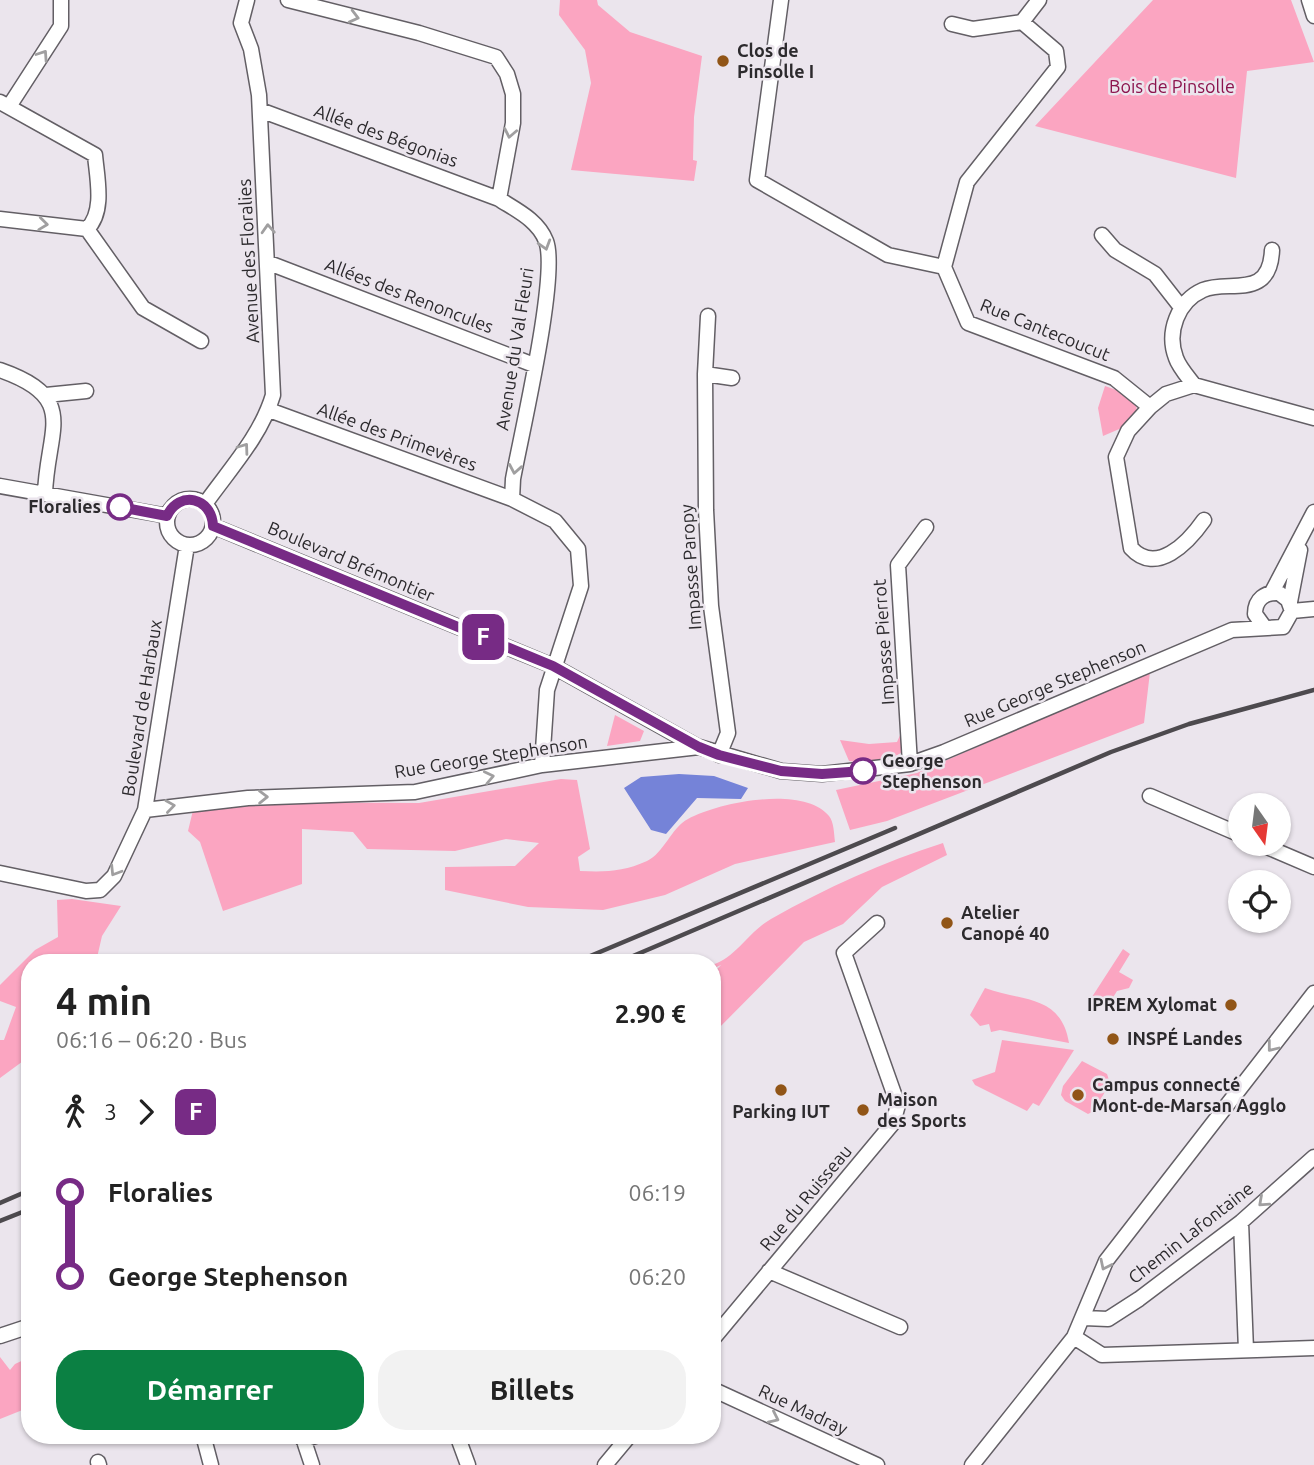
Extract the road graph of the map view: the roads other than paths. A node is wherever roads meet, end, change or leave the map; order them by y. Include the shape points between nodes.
1 (61, 0) edge
2 (247, 0) edge
3 (288, 0) edge
4 (781, 0) edge
5 (1039, 0) edge
6 (1310, 0) edge
7 (1314, 16) edge
8 (1023, 22) junction
9 (952, 24) dead end
10 (5, 103) edge
11 (260, 110) junction
12 (499, 198) junction
13 (0, 219) edge
14 (87, 229) junction
15 (1102, 235) dead end
16 (1272, 250) dead end
17 (269, 263) junction
18 (944, 267) junction
19 (1180, 306) junction
20 (708, 316) dead end
21 (201, 341) dead end
22 (534, 365) junction
23 (0, 370) edge
24 (705, 374) junction
25 (732, 378) dead end
26 (1194, 385) junction
27 (86, 391) dead end
28 (46, 395) junction
29 (1150, 407) junction
30 (269, 410) junction
31 (1314, 418) edge
32 (0, 486) edge
33 (46, 494) junction
34 (512, 499) junction
35 (205, 504) junction
36 (1314, 512) edge
37 (167, 516) junction
38 (1204, 520) dead end
39 (213, 526) junction
40 (926, 527) dead end
41 (1304, 531) junction
42 (187, 545) junction
43 (1272, 592) junction
44 (1291, 606) junction
45 (1255, 608) junction
46 (1314, 609) edge
47 (1265, 628) junction
48 (1232, 630) junction
49 (553, 666) junction
50 (699, 747) junction
51 (719, 755) junction
52 (910, 764) junction
53 (542, 765) junction
54 (1150, 796) dead end
55 (145, 810) junction
56 (1228, 829) edge
57 (1288, 856) edge
58 (1314, 867) edge
59 (0, 873) edge
60 (877, 923) dead end
61 (1314, 993) edge
62 (1314, 1157) edge
63 (1241, 1222) junction
64 (769, 1271) junction
65 (1083, 1318) junction
66 (900, 1327) dead end
67 (21, 1329) edge
68 (721, 1329) edge
69 (0, 1336) edge
70 (1074, 1337) junction
71 (1314, 1348) edge
72 (1247, 1350) junction
73 (721, 1393) edge
74 (205, 1444) edge
75 (304, 1444) edge
76 (460, 1444) edge
77 (613, 1444) edge
78 (622, 1444) edge
79 (616, 1451) junction
80 (211, 1465) edge
81 (312, 1465) edge
82 (468, 1465) edge
83 (605, 1465) edge
84 (877, 1465) edge
85 (972, 1465) edge

10 -> 1 street via 61,26
2 - 11 street, Avenue des Floralies via 241,23 251,49
3 -> 12 street via 496,57 513,94 513,123
4 - 18 street via 757,180 888,255
5 - 8 street
6 - 7 street
8 - 9 street via 973,29
8 - 18 street via 1056,51 1058,67 967,182
10 - 14 street via 94,155 99,198 93,224
11 - 12 street, Allée des Bégonias
17 -> 11 street, Avenue des Floralies
12 -> 22 street, Avenue du Val Fleuri via 530,219 546,240 549,254
13 -> 14 street
14 - 21 street via 143,308
15 - 19 street via 1115,250 1155,275
16 - 19 street via 1271,266 1263,276 1243,287 1202,290
17 - 22 street, Allées des Renoncules
17 - 30 street, Avenue des Floralies via 274,360
18 - 29 street, Rue Cantecoucut via 968,323 1114,378
19 - 26 street via 1172,335 1176,358
20 - 24 street, Impasse Paropy
22 -> 34 street, Avenue du Val Fleuri
23 - 28 street via 27,380
24 - 25 street
24 - 51 street, Impasse Paropy via 710,606 728,733
26 - 29 street via 1166,394
26 - 31 street
27 - 28 street
28 - 33 street via 55,422
29 - 38 street via 1128,431 1116,457 1131,548 1144,558 1160,559 1191,539
30 - 34 street, Allée des Primevères
35 -> 30 street, Avenue des Floralies
32 - 33 street
33 - 37 street
34 - 49 street via 555,521 578,550 581,586
35 - 37 street via 183,500
35 - 39 street
36 - 41 street
37 - 42 street via 169,532
39 - 42 street via 207,538
39 - 49 street, Boulevard Brémontier
40 - 52 street, Impasse Pierrot via 898,565
41 - 43 street
41 - 44 street
42 - 55 street, Boulevard de Harbaux
43 - 44 street via 1284,596
43 - 45 street via 1261,597
44 - 46 street
44 - 47 street via 1283,627
45 - 47 street
45 - 48 street, Rue George Stephenson
47 - 48 street, Rue George Stephenson
48 - 52 street, Rue George Stephenson
49 - 50 street, Boulevard Brémontier
49 - 53 street
50 - 51 street, Rue George Stephenson
50 - 53 street, Rue George Stephenson
51 - 52 street, Rue George Stephenson via 781,771 822,774
55 -> 53 street, Rue George Stephenson via 248,798 415,792
54 - 56 street
55 -> 59 street, Boulevard de Harbaux via 114,876 100,890
57 - 58 street
60 - 64 street, Rue du Ruisseau via 844,953 898,1105 893,1124
61 -> 65 street via 1106,1261
62 -> 63 street, Chemin Lafontaine
63 - 65 street, Chemin Lafontaine via 1108,1319
63 - 72 street
64 - 66 street
64 - 68 street, Rue du Ruisseau
65 - 70 street
67 - 69 street
70 - 72 street via 1102,1354
70 - 85 street
71 - 72 street
73 -> 84 street, Rue Madray
74 - 80 street
75 - 81 street
76 - 82 street
77 - 79 street
78 - 79 street
79 - 83 street

